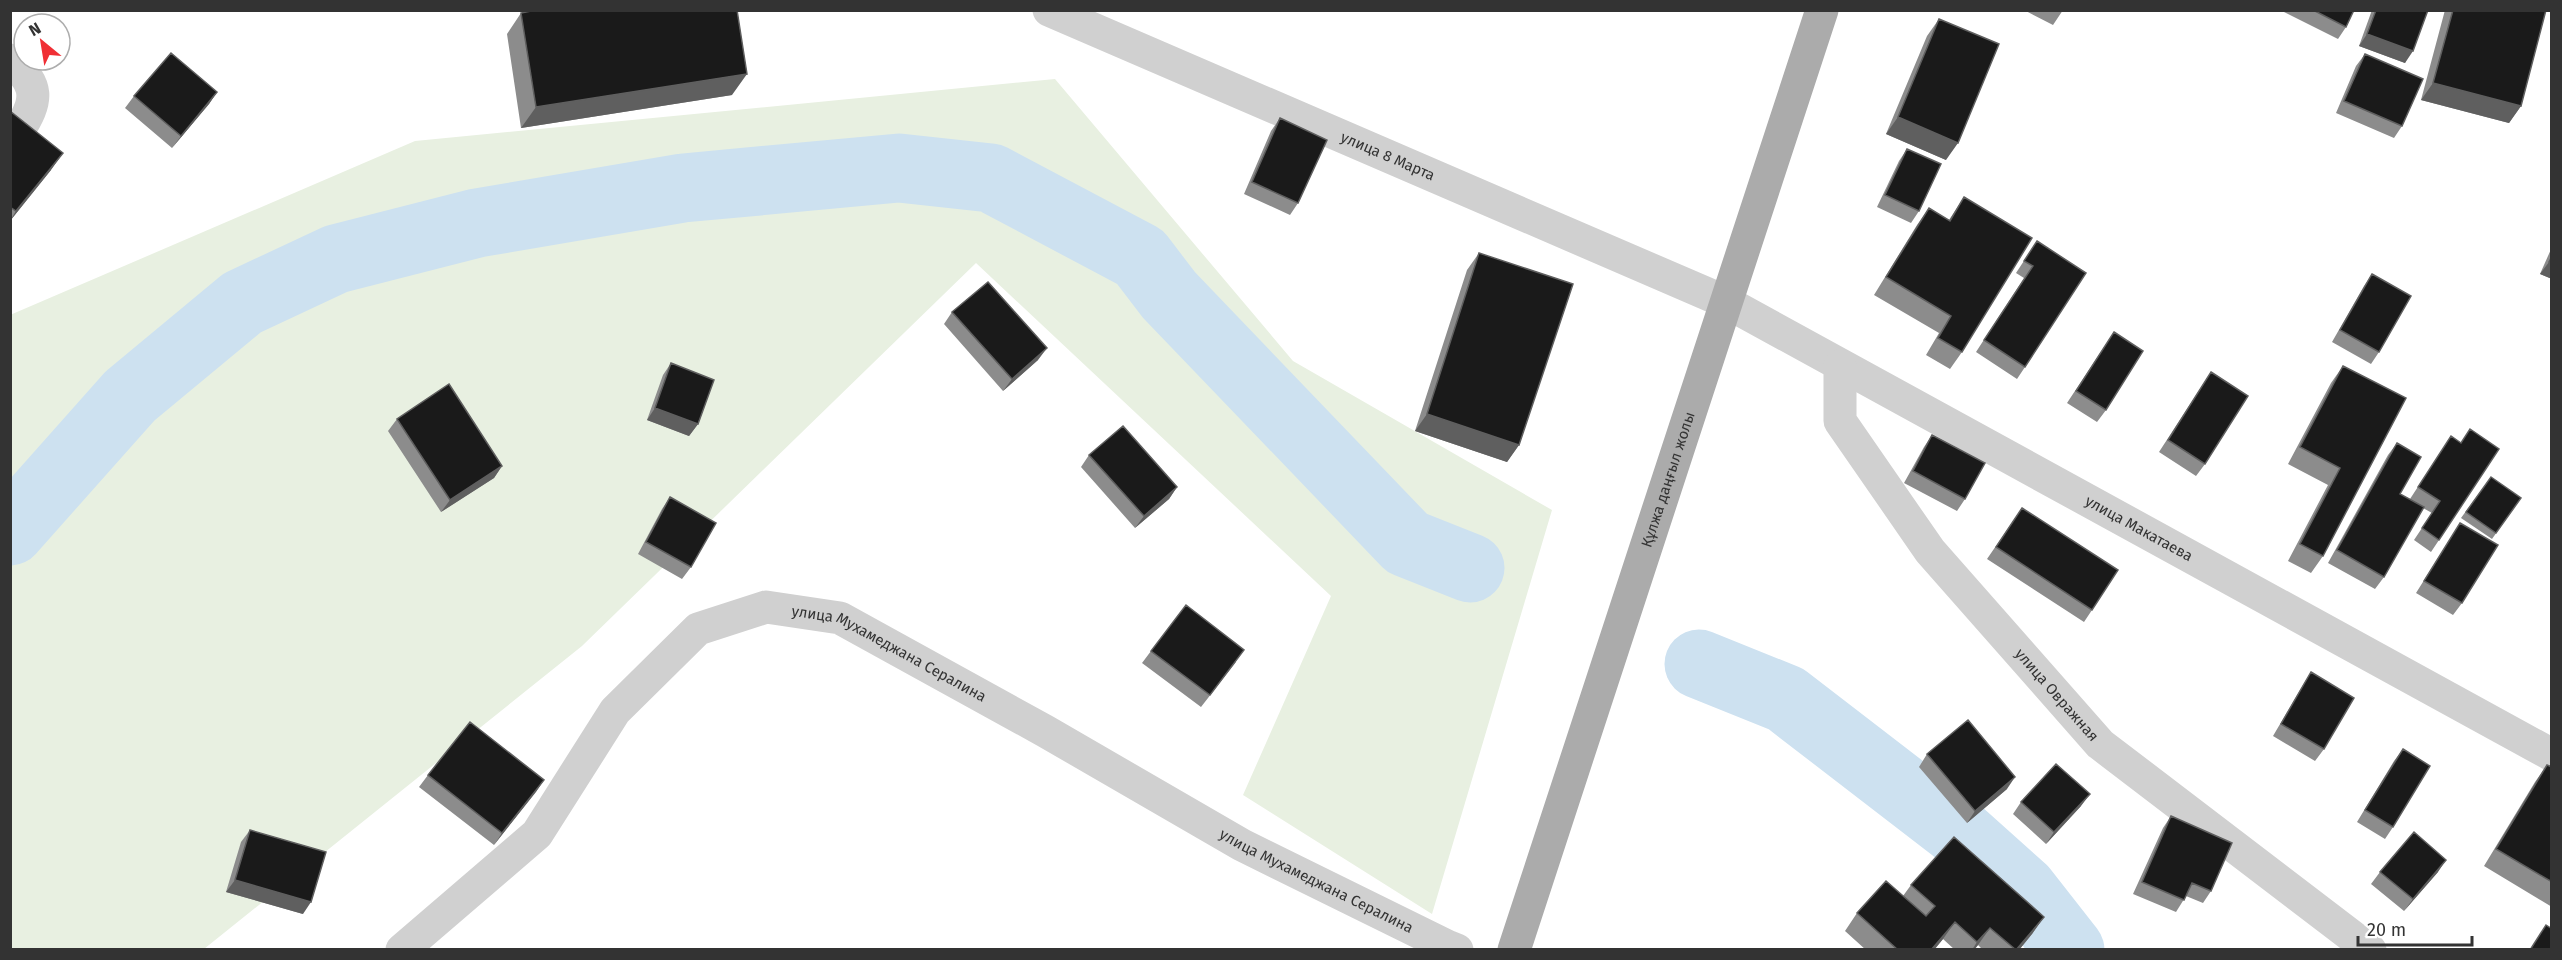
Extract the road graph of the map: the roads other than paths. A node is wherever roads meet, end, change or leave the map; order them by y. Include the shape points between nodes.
1 (1049, 10) edge
2 (1822, 10) edge
3 (10, 60) edge
4 (18, 132) edge
5 (1726, 302) junction
6 (1840, 366) junction
7 (2552, 755) edge
8 (402, 950) edge
9 (1457, 950) edge
10 (1514, 950) edge
11 (2370, 950) edge

1 - 5 street, улица 8 Марта
2 - 5 main road, Құлжа даңғыл жолы
3 - 4 street via 28,74 34,95
5 - 6 street, улица Макатаева
5 - 10 main road, Құлжа даңғыл жолы
6 - 7 street, улица Макатаева
6 - 11 street, улица Овражная via 1840,421 1930,552 2100,744
8 - 9 street, улица Мухамеджана Сералина via 537,834 615,711 698,629 766,607 840,618 1242,844

